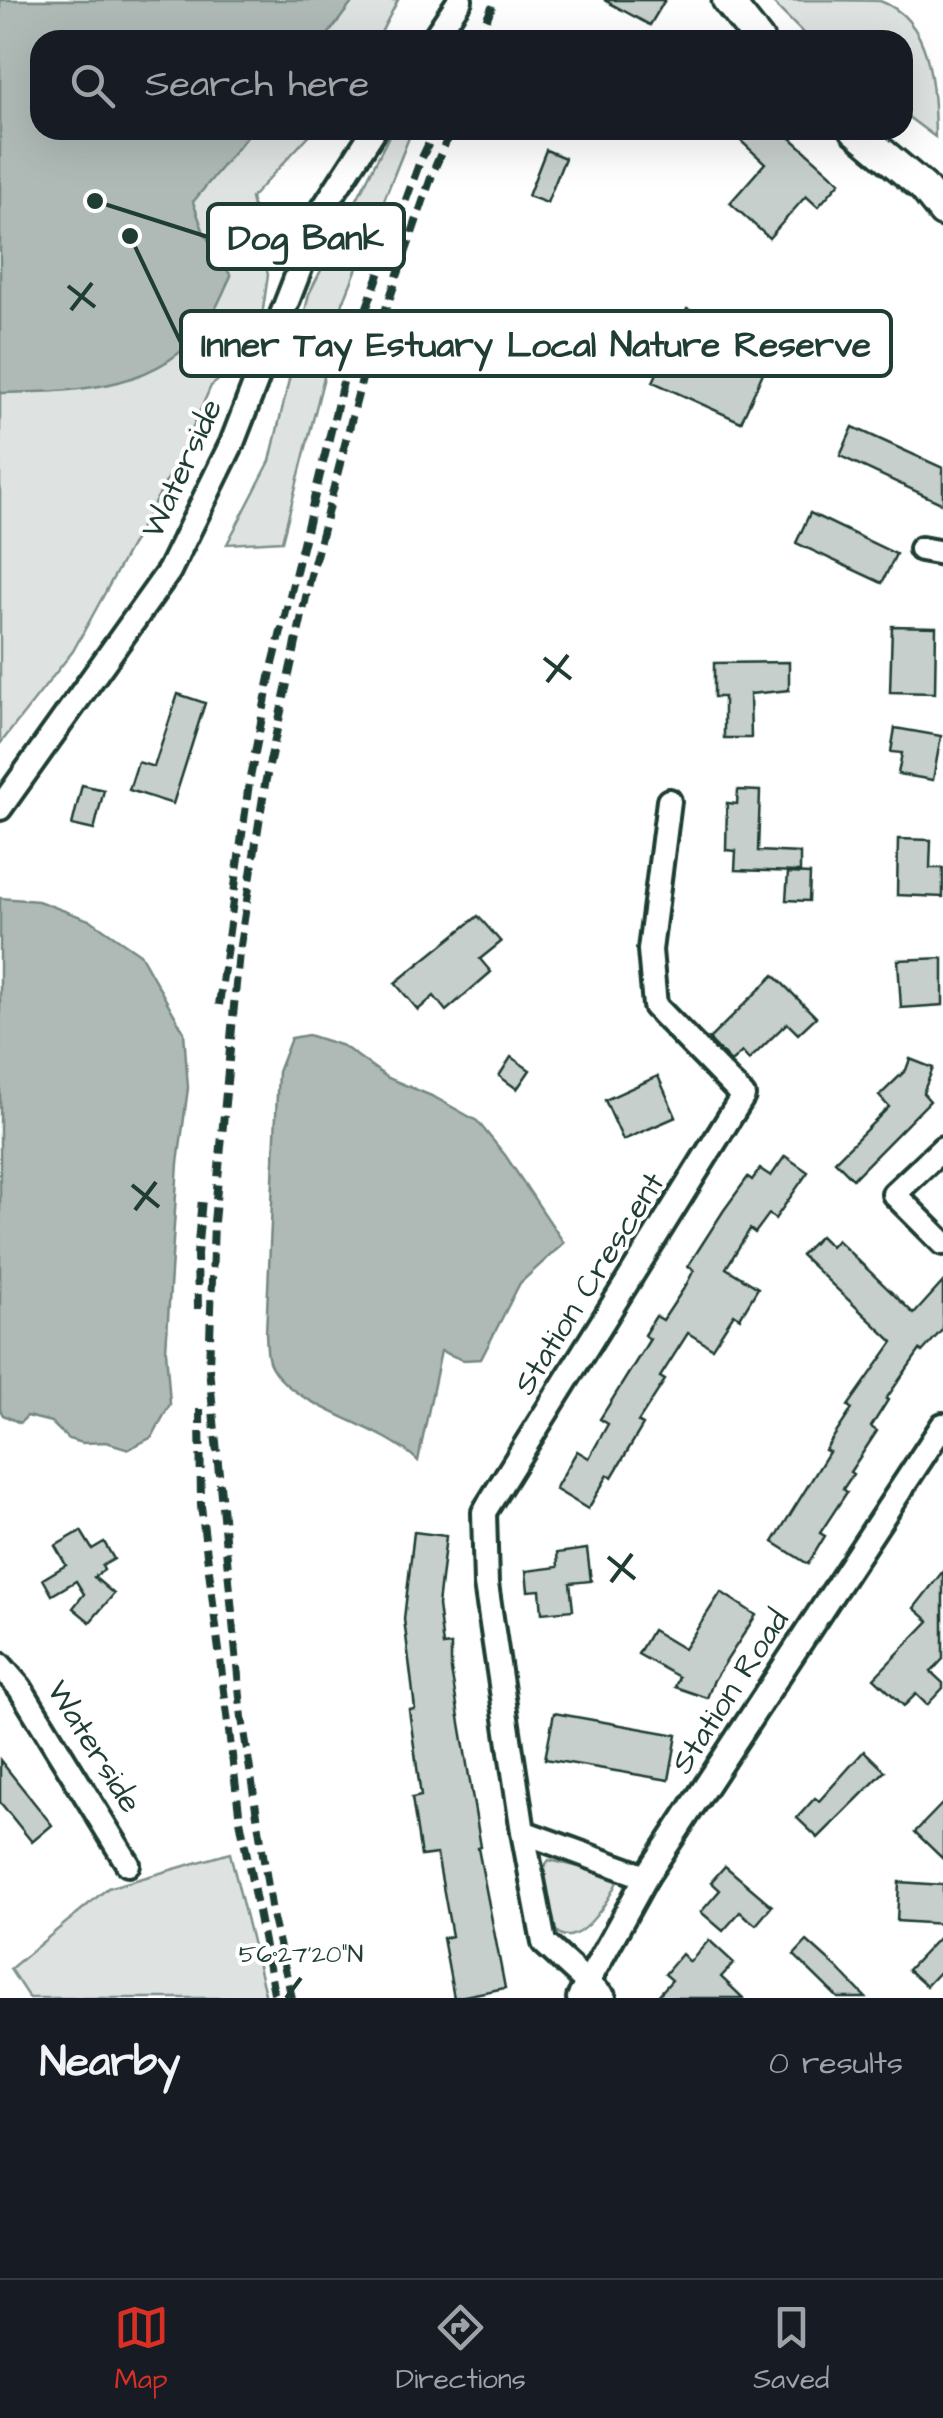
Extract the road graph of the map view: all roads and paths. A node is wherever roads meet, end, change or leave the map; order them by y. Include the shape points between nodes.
1 (460, 0) edge
2 (727, 0) edge
3 (440, 30) edge
4 (751, 30) edge
5 (368, 140) edge
6 (867, 140) edge
7 (943, 212) edge
8 (669, 801) dead end
9 (0, 808) edge
10 (943, 1148) edge
11 (943, 1243) edge
12 (943, 1425) edge
13 (0, 1664) edge
14 (523, 1832) junction
15 (128, 1864) dead end
16 (646, 1877) junction
17 (590, 1993) edge

1 - 3 street
2 - 4 street
5 - 9 street, Waterside via 323,209 232,443 169,572
6 - 7 street
8 - 14 street, Station Crescent via 650,950 656,1006 742,1096 484,1512 486,1584
10 - 11 street via 894,1194
12 - 16 street, Station Road
13 - 15 street, Waterside
14 - 16 street
14 - 17 street, Station Crescent via 544,1942
16 - 17 street, Station Road

